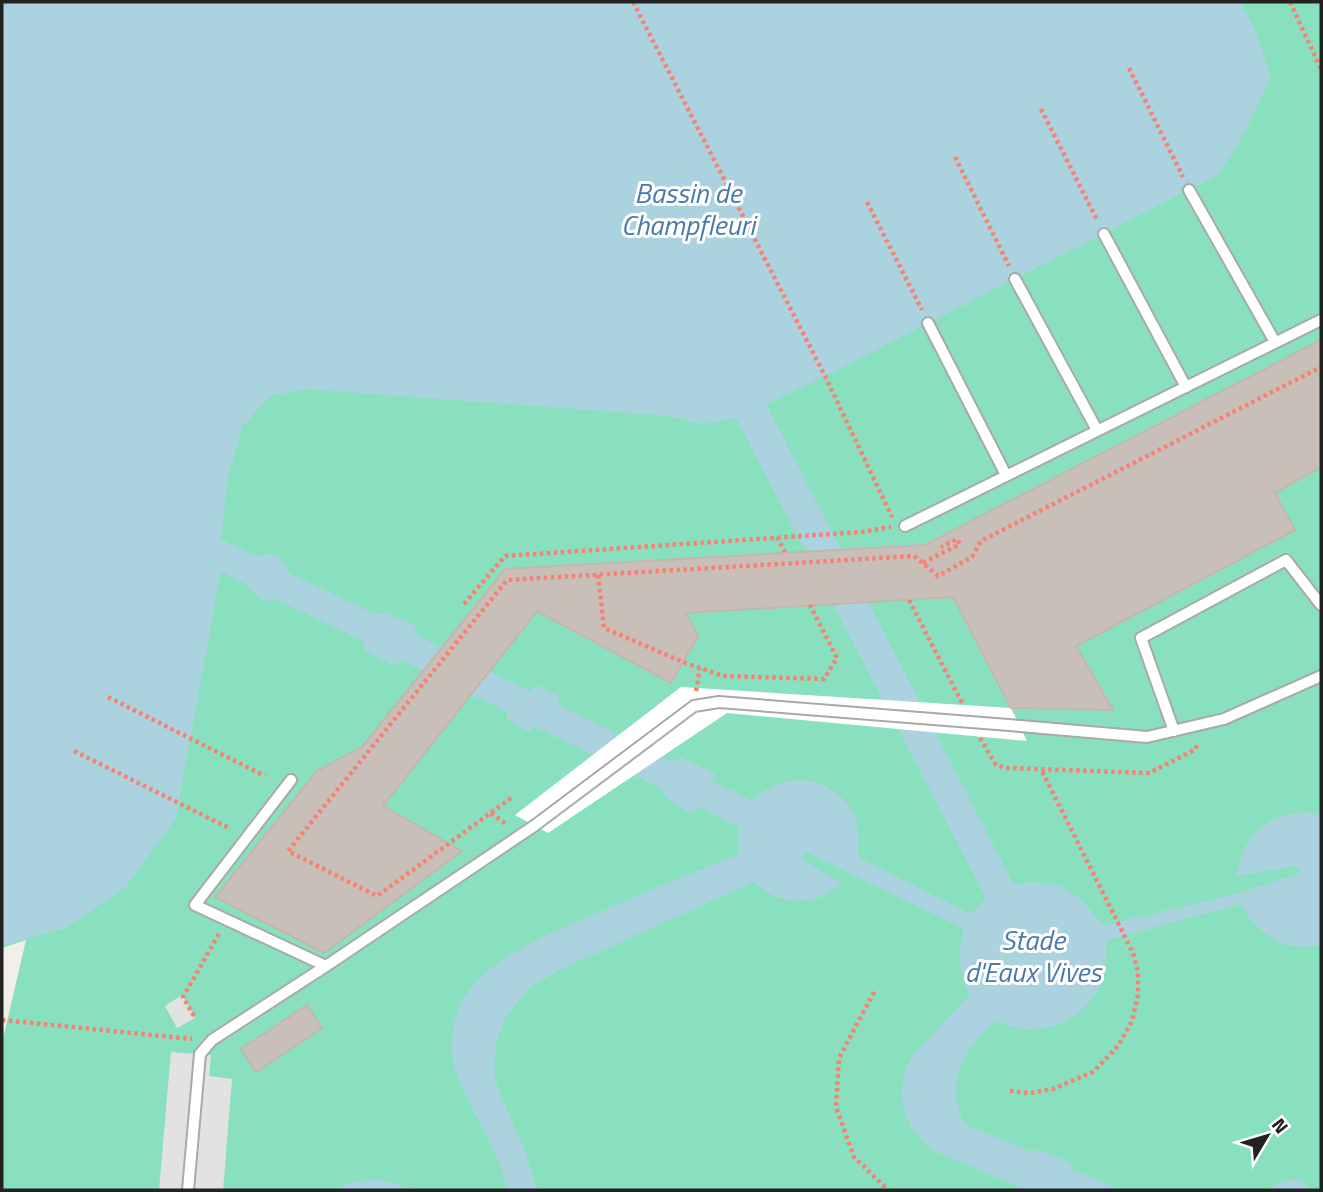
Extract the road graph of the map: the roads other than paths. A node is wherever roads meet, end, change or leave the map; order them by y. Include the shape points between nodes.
1 (1189, 190) road end
2 (1104, 234) road end
3 (1015, 279) road end
4 (1321, 320) edge
5 (928, 323) road end
6 (1276, 342) junction
7 (1186, 387) junction
8 (1097, 430) junction
9 (1006, 475) junction
10 (905, 526) road end
11 (1321, 605) edge
12 (1321, 676) edge
13 (1174, 731) junction
14 (290, 780) dead end
15 (327, 967) junction
16 (188, 1190) edge

1 - 6 lane
2 - 7 lane
3 - 8 lane
4 - 6 lane
5 - 9 lane
6 - 7 lane
7 - 8 lane
8 - 9 lane
9 - 10 lane
11 - 13 lane via 1286,560 1141,638
12 - 13 lane via 1224,719
13 - 15 lane, bridge via 1147,737 719,702 694,706 534,826
14 - 15 lane via 195,905
15 - 16 lane via 212,1040 200,1054

